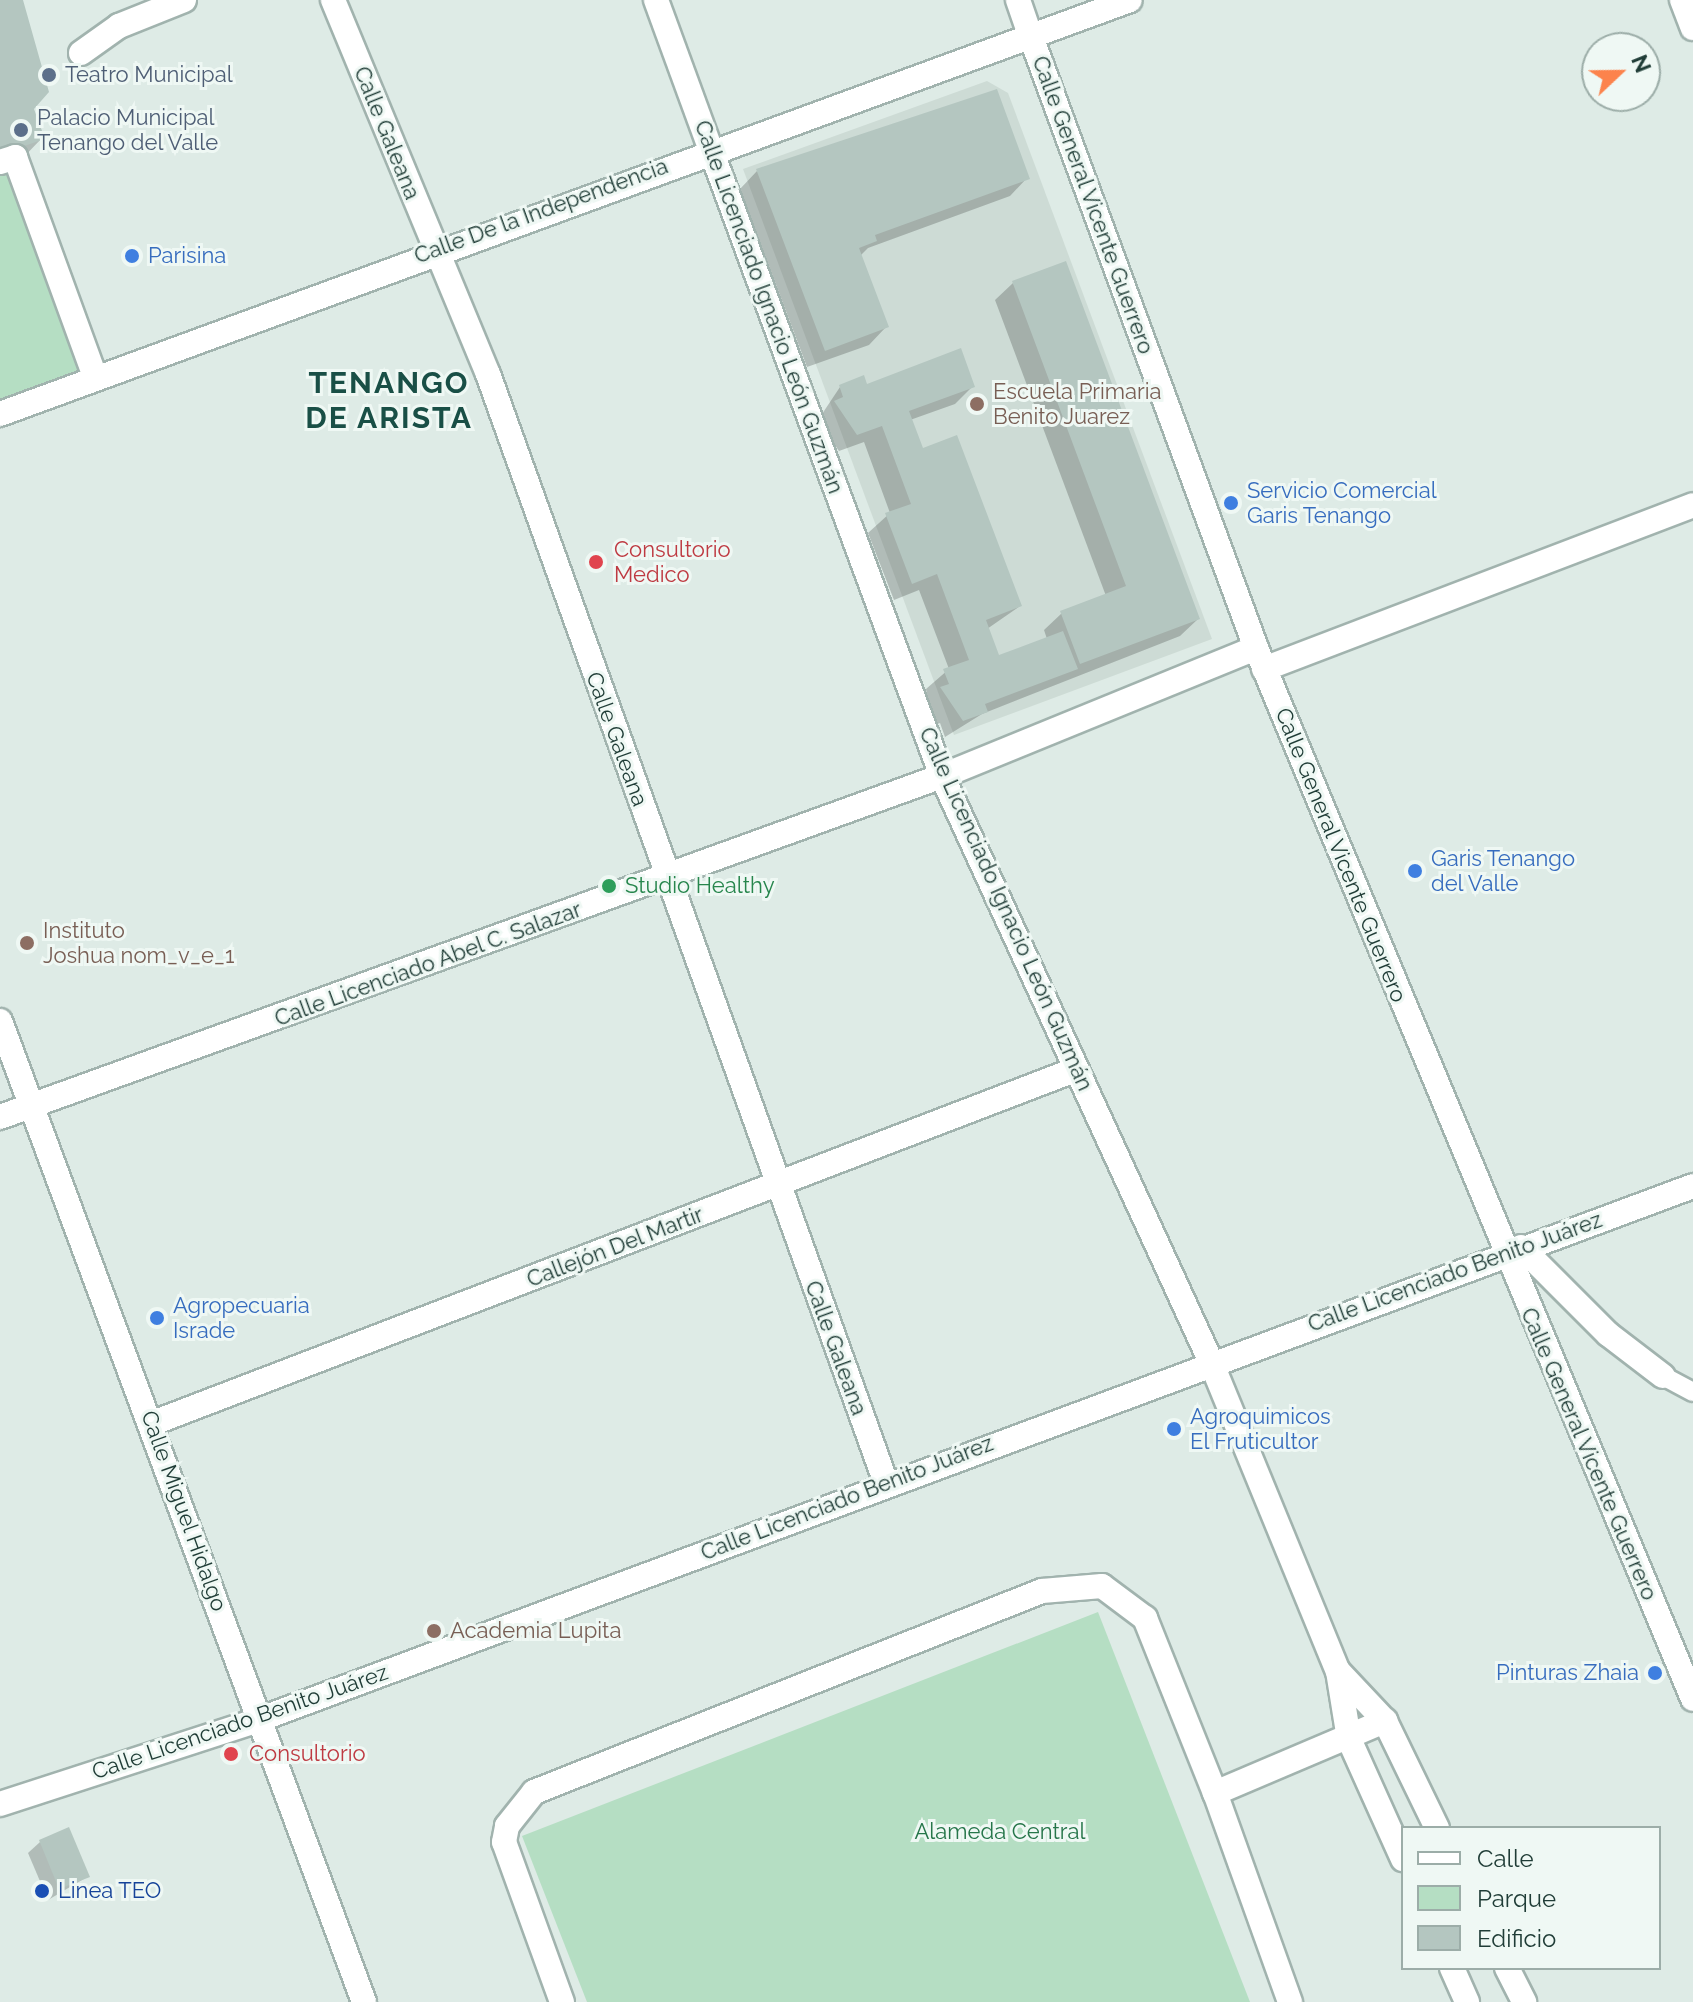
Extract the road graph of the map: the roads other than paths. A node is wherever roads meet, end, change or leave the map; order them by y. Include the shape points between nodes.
1 (184, 0) edge
2 (333, 0) edge
3 (656, 0) edge
4 (1018, 0) edge
5 (1130, 0) edge
6 (1682, 0) edge
7 (1693, 28) edge
8 (1030, 34) junction
9 (81, 53) dead end
10 (711, 150) junction
11 (7, 160) edge
12 (434, 249) junction
13 (95, 377) junction
14 (0, 414) edge
15 (1693, 505) edge
16 (1260, 659) junction
17 (942, 776) junction
18 (666, 878) junction
19 (0, 1021) edge
20 (1077, 1069) junction
21 (33, 1105) junction
22 (0, 1117) edge
23 (775, 1186) junction
24 (1693, 1186) edge
25 (1513, 1250) junction
26 (1211, 1362) junction
27 (1663, 1376) joint
28 (1693, 1392) edge
29 (153, 1423) junction
30 (886, 1483) junction
31 (1338, 1671) junction
32 (1693, 1699) edge
33 (258, 1720) junction
34 (1385, 1721) junction
35 (1349, 1739) junction
36 (1215, 1793) junction
37 (0, 1804) edge
38 (1436, 1826) edge
39 (1401, 1855) edge
40 (1453, 1970) edge
41 (1508, 1970) edge
42 (364, 2002) edge
43 (562, 2002) edge
44 (1290, 2002) edge
45 (1467, 2002) edge
46 (1524, 2002) edge

1 - 9 street via 119,26
2 - 12 street, Calle Galeana
3 - 10 street, Calle Licenciado Ignacio León Guzmán
4 - 8 street, Calle General Vicente Guerrero
5 - 8 street, Calle De la Independencia
6 - 7 street
8 - 10 street, Calle De la Independencia
8 - 16 street, Calle General Vicente Guerrero
10 - 12 street, Calle De la Independencia
10 - 17 street, Calle Licenciado Ignacio León Guzmán
11 - 13 street
12 - 13 street, Calle De la Independencia
12 - 18 street, Calle Galeana via 488,374
13 - 14 street, Calle De la Independencia
15 - 16 street, Calle Licenciado Abel C. Salazar
16 - 17 street, Calle Licenciado Abel C. Salazar
16 - 25 street, Calle General Vicente Guerrero
17 - 18 street, Calle Licenciado Abel C. Salazar
17 - 20 street, Calle Licenciado Ignacio León Guzmán
18 - 21 street, Calle Licenciado Abel C. Salazar
18 - 23 street, Calle Galeana
19 - 21 street, Calle Miguel Hidalgo
20 - 23 street, Callejón Del Martir
20 - 26 street, Calle Licenciado Ignacio León Guzmán
21 - 22 street, Calle Licenciado Abel C. Salazar
21 - 29 street, Calle Miguel Hidalgo
23 - 29 street, Callejón Del Martir
23 - 30 street, Calle Galeana
24 - 25 street, Calle Licenciado Benito Juárez
25 - 26 street, Calle Licenciado Benito Juárez
25 - 27 street
25 - 32 street, Calle General Vicente Guerrero
26 - 30 street, Calle Licenciado Benito Juárez
26 - 31 street, Calle Licenciado Ignacio León Guzmán
27 - 28 lane
29 - 33 street, Calle Miguel Hidalgo
30 - 33 street, Calle Licenciado Benito Juárez
31 - 34 street, Calle Licenciado Ignacio León Guzmán
31 - 35 street, Calle Licenciado Ignacio León Guzmán
33 - 37 street, Calle Licenciado Benito Juárez
33 - 42 street, Calle Miguel Hidalgo
34 - 35 street
34 - 38 street, Calle Licenciado Ignacio León Guzmán
35 - 36 street
35 - 39 street, Calle Licenciado Ignacio León Guzmán
36 - 43 street via 1145,1618 1102,1586 1042,1591 534,1792 507,1826 504,1842
36 - 44 street
40 - 45 street
41 - 46 street

